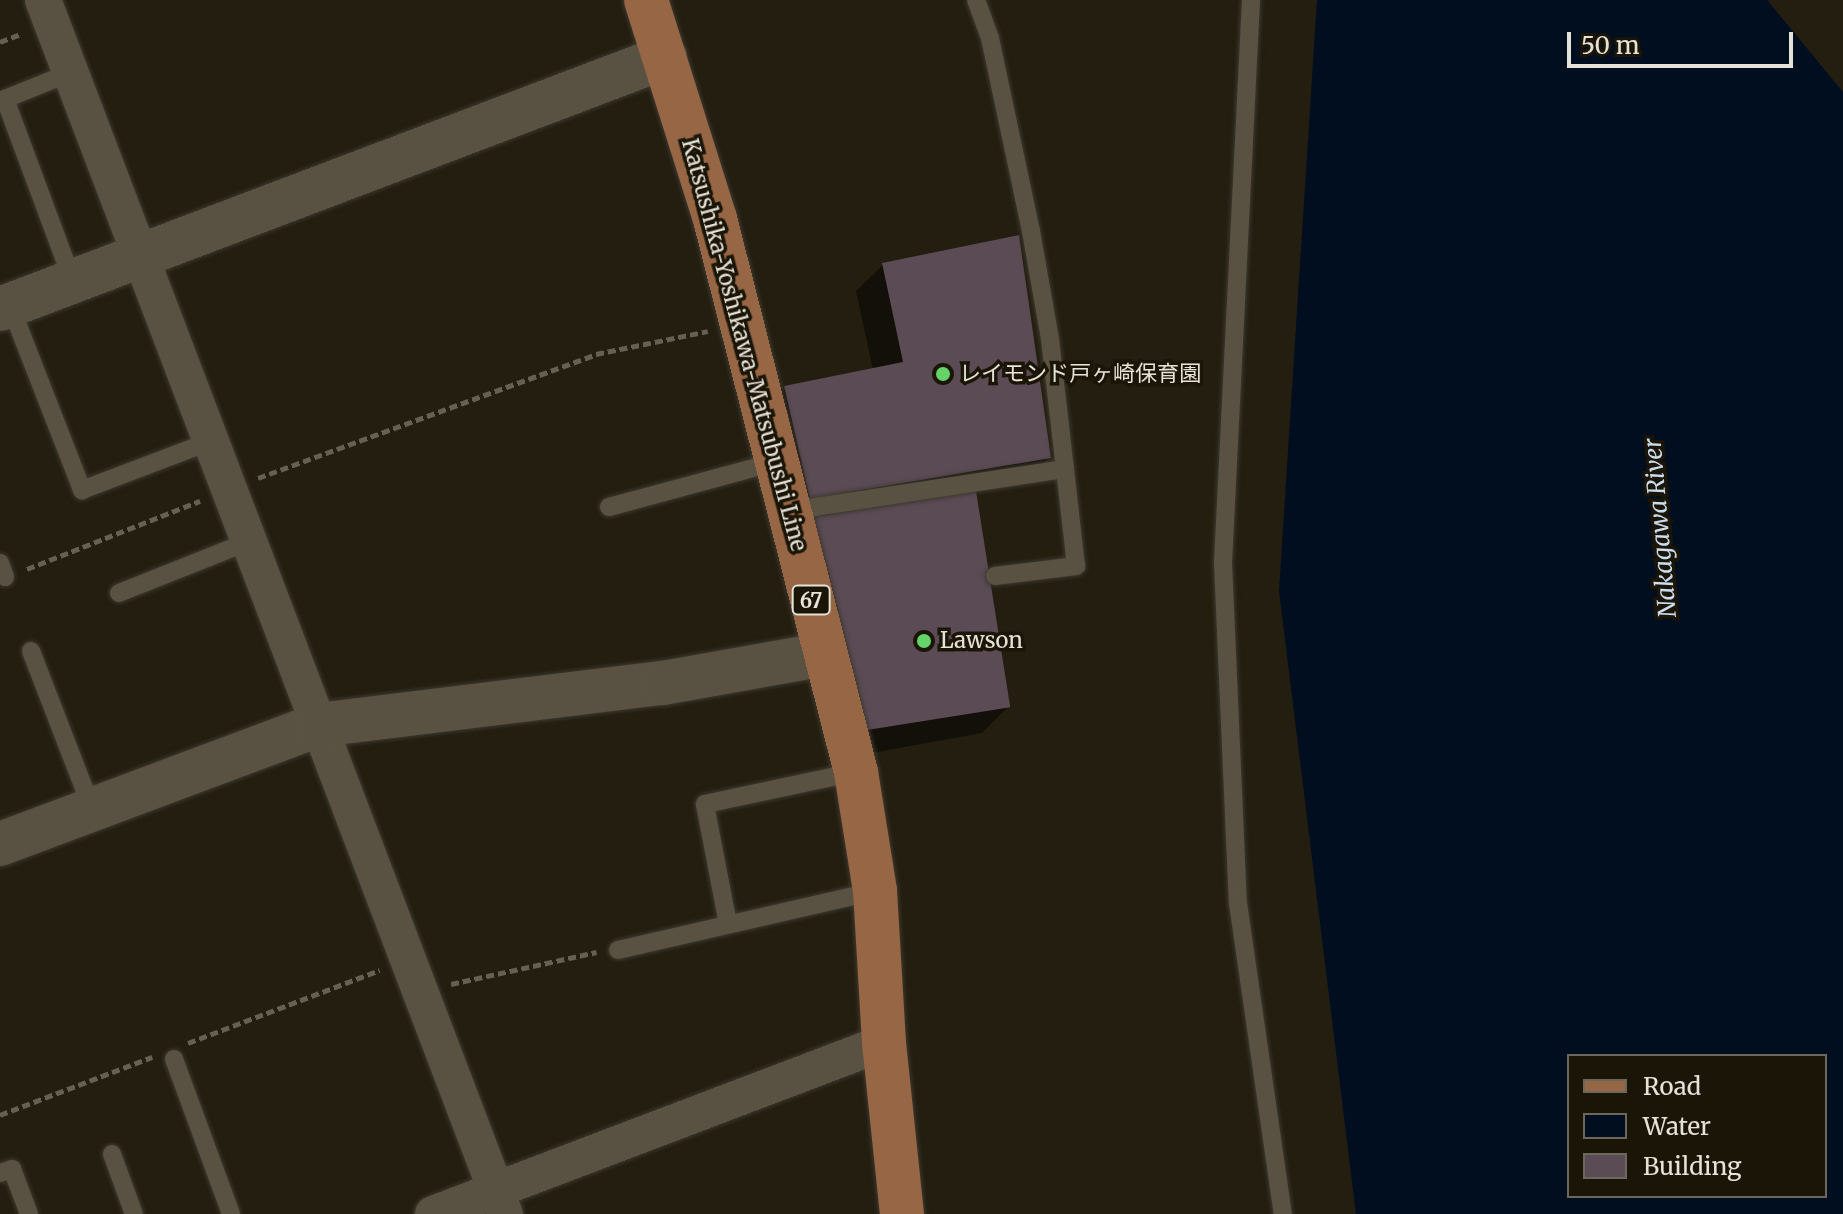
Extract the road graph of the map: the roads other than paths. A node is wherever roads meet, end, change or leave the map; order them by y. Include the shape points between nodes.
1 (43, 0) edge
2 (646, 0) edge
3 (976, 0) edge
4 (1251, 0) edge
5 (665, 57) junction
6 (72, 72) junction
7 (142, 256) junction
8 (73, 282) junction
9 (5, 307) edge
10 (211, 441) junction
11 (776, 462) junction
12 (1065, 469) junction
13 (609, 507) dead end
14 (788, 511) junction
15 (250, 541) junction
16 (995, 576) dead end
17 (119, 593) dead end
18 (31, 651) dead end
19 (825, 654) junction
20 (319, 725) junction
21 (856, 772) junction
22 (93, 810) junction
23 (0, 844) edge
24 (875, 891) junction
25 (728, 924) junction
26 (618, 950) road end
27 (884, 1043) junction
28 (170, 1054) road end
29 (112, 1154) dead end
30 (0, 1173) edge
31 (500, 1202) edge
32 (29, 1214) edge
33 (134, 1214) edge
34 (231, 1214) edge
35 (433, 1214) edge
36 (902, 1214) edge
37 (1283, 1214) edge

1 - 6 street
2 - 5 main road, Katsushika-Yoshikawa-Matsubushi Line / 67
3 - 12 lane via 990,38 1031,231
4 - 37 lane via 1223,563 1238,903
5 - 7 street
5 - 11 main road, Katsushika-Yoshikawa-Matsubushi Line / 67
6 - 7 street
6 - 8 lane via 5,99
7 - 8 street
7 - 10 street
8 - 9 street
9 - 10 lane via 82,490
10 - 15 street
11 - 13 lane
11 - 14 main road, Katsushika-Yoshikawa-Matsubushi Line / 67
12 - 14 lane
12 - 16 lane via 1076,566
14 - 19 main road, Katsushika-Yoshikawa-Matsubushi Line / 67
15 - 17 lane
15 - 20 street
18 - 22 lane
19 - 20 street via 663,683
19 - 21 main road, Katsushika-Yoshikawa-Matsubushi Line / 67
20 - 22 street
20 - 31 street
21 - 24 main road, Katsushika-Yoshikawa-Matsubushi Line / 67
21 - 25 lane via 705,804
22 - 23 street
24 - 25 lane
24 - 27 main road, Katsushika-Yoshikawa-Matsubushi Line / 67
25 - 26 lane
27 - 31 street
27 - 36 main road, Katsushika-Yoshikawa-Matsubushi Line / 67
28 - 34 lane
29 - 33 lane
30 - 32 lane via 12,1169
31 - 35 street

